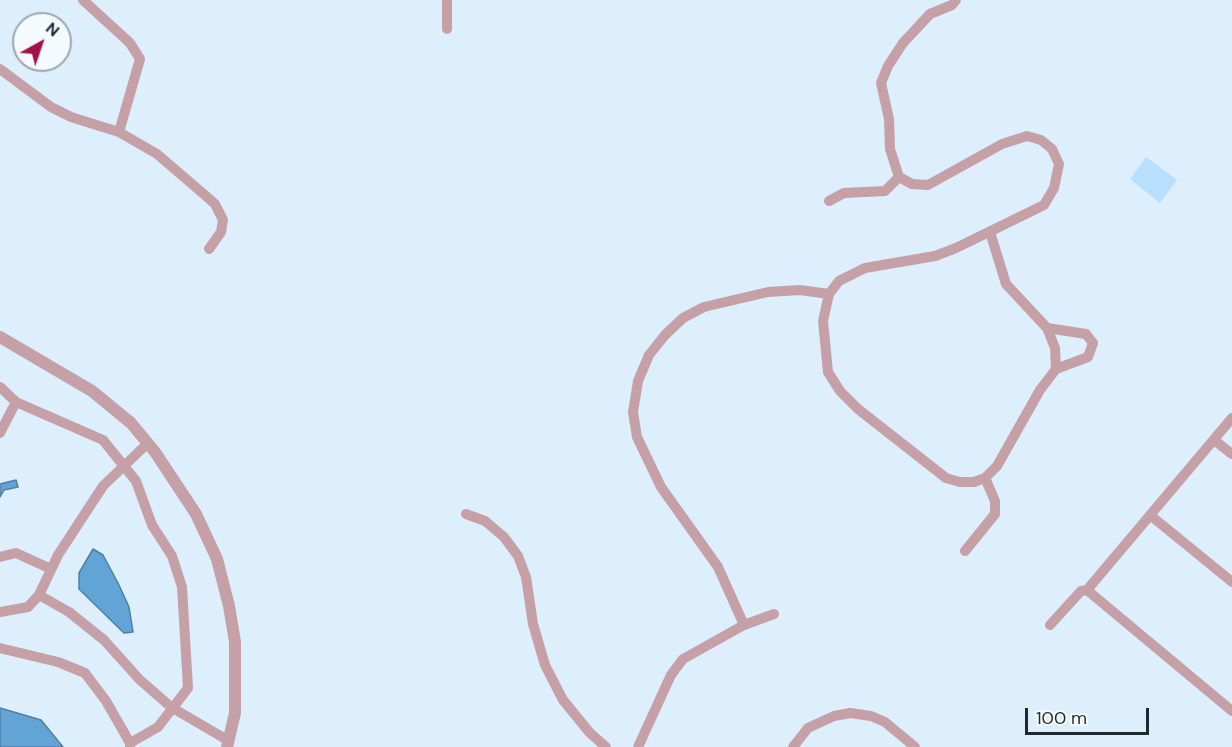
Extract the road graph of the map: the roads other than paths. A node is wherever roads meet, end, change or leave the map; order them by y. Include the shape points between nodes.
1 (83, 0) edge
2 (447, 0) edge
3 (956, 0) edge
4 (447, 29) dead end
5 (0, 69) edge
6 (119, 132) junction
7 (899, 177) junction
8 (829, 201) dead end
9 (990, 232) junction
10 (209, 249) dead end
11 (829, 294) junction
12 (1047, 328) junction
13 (0, 337) edge
14 (1056, 369) junction
15 (0, 387) edge
16 (16, 402) junction
17 (1232, 418) edge
18 (0, 433) edge
19 (1214, 440) junction
20 (148, 443) junction
21 (1232, 454) edge
22 (125, 465) junction
23 (985, 478) junction
24 (466, 514) dead end
25 (1150, 516) junction
26 (965, 551) dead end
27 (0, 558) edge
28 (51, 569) junction
29 (1232, 582) edge
30 (1087, 590) junction
31 (39, 595) junction
32 (0, 612) edge
33 (774, 614) dead end
34 (744, 625) junction
35 (1050, 625) dead end
36 (0, 648) edge
37 (171, 707) junction
38 (1232, 711) edge
39 (228, 744) edge
40 (130, 745) edge
41 (606, 747) edge
42 (638, 747) edge
43 (793, 747) edge
44 (915, 747) edge

1 - 6 street via 130,43 140,59
2 - 4 street
3 - 7 street via 930,14 903,43 881,83 889,119 890,149
5 - 6 street via 71,117
6 - 10 street via 157,154 215,204 223,226
7 - 8 street via 885,191 844,193
7 - 9 street via 912,184 928,185 1002,144 1027,136 1041,140 1052,149 1059,164 1049,197 1044,205
9 - 11 street via 934,256 865,268 839,281
9 - 12 street via 1006,284
11 - 23 street via 823,321 825,356 828,372 840,391 946,477 960,482
11 - 34 street via 800,290 768,292 704,307 665,334 649,355 638,381 633,412 636,437 661,487 718,567
12 - 14 street via 1055,348
12 - 14 street via 1086,334 1093,343 1088,357
13 - 20 street via 92,391 131,423
14 - 23 street via 997,466
15 - 16 street
16 - 18 street
16 - 22 street via 103,440
17 - 19 street
19 - 21 street
19 - 25 street
20 - 22 street
20 - 39 street via 196,514 217,559 230,606 235,642 235,713
22 - 28 street via 103,486
22 - 37 street via 136,481 152,525 172,556 182,587 188,688
23 - 26 street via 995,501 995,514
24 - 41 street via 485,521 518,556 545,665 563,700
25 - 29 street
25 - 30 street
27 - 28 street via 15,553
28 - 31 street
30 - 35 street via 1081,591
30 - 38 street
31 - 32 street via 28,607
31 - 37 street via 69,612 104,640
33 - 34 street
34 - 42 street via 683,659 671,675
36 - 40 street via 58,662 85,674 106,701
37 - 39 street
37 - 40 street via 158,727
43 - 44 street via 808,728 850,712 885,722

